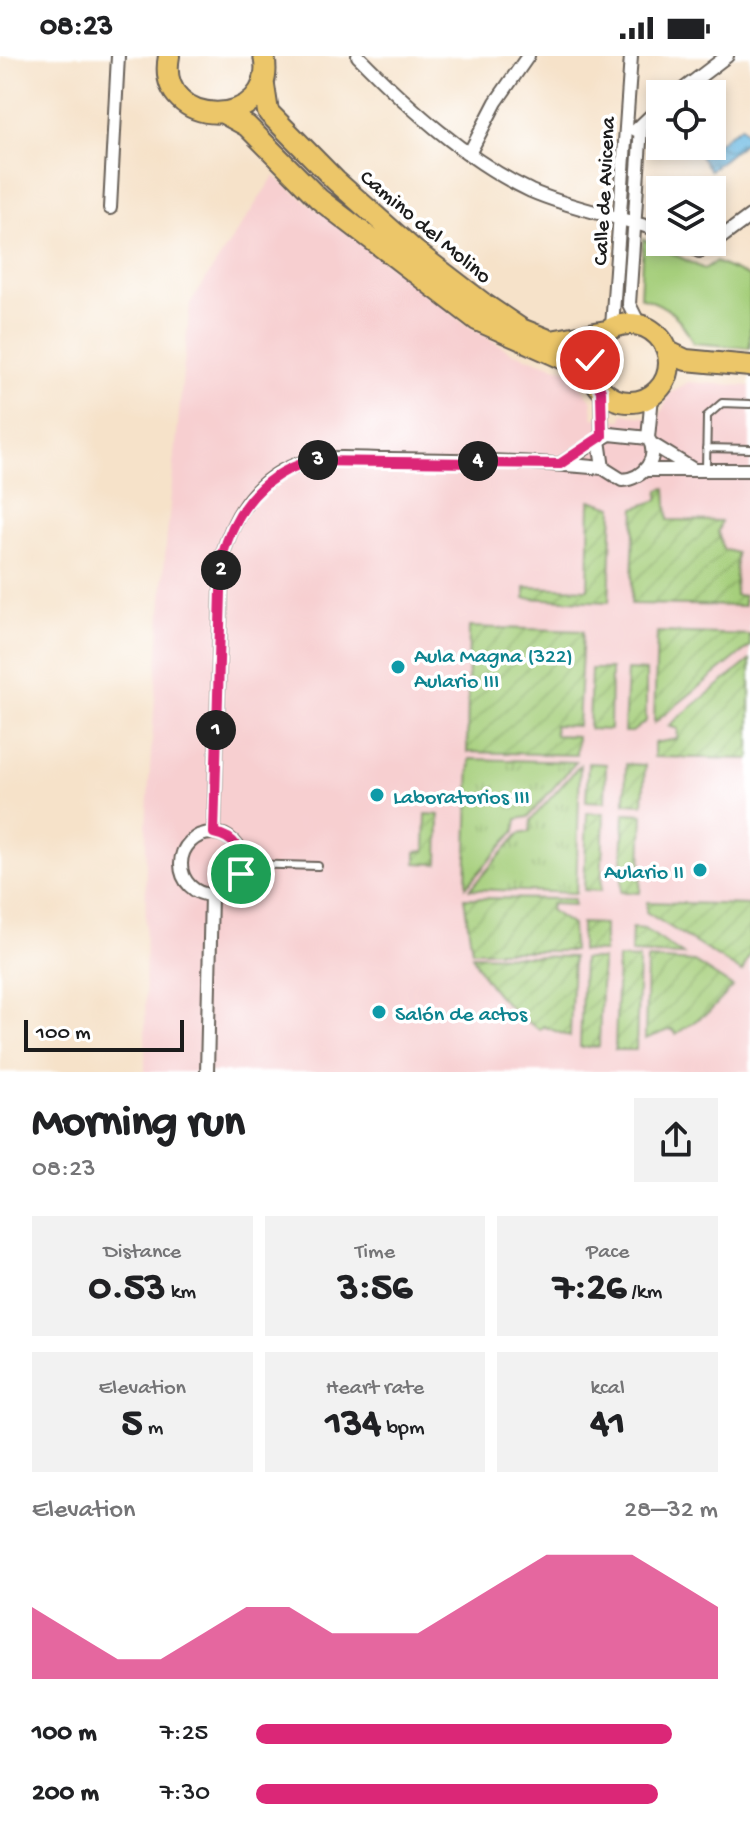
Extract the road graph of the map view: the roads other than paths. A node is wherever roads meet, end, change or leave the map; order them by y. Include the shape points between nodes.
1 (118, 56) edge
2 (169, 56) edge
3 (264, 56) edge
4 (358, 56) edge
5 (528, 56) edge
6 (631, 56) edge
7 (727, 56) edge
8 (263, 79) junction
9 (695, 80) edge
10 (225, 114) junction
11 (646, 121) edge
12 (627, 122) junction
13 (641, 126) junction
14 (470, 152) junction
15 (110, 208) dead end
16 (750, 216) edge
17 (626, 220) junction
18 (646, 226) edge
19 (726, 232) edge
20 (639, 324) junction
21 (609, 329) junction
22 (667, 351) junction
23 (750, 366) edge
24 (591, 371) junction
25 (750, 377) edge
26 (666, 378) junction
27 (601, 391) junction
28 (652, 396) junction
29 (750, 404) edge
30 (600, 438) junction
31 (650, 441) junction
32 (706, 448) junction
33 (750, 449) edge
34 (560, 464) junction
35 (603, 468) junction
36 (691, 468) junction
37 (706, 469) junction
38 (646, 470) junction
39 (750, 470) edge
40 (214, 833) junction
41 (243, 864) junction
42 (318, 866) dead end
43 (211, 895) junction
44 (207, 1072) edge

1 - 15 street
2 - 10 main road via 168,74 178,96 191,108
3 - 8 main road, Camino del Molino
4 - 14 street
5 - 14 street
6 - 12 street, Calle de Avicena
7 - 9 street
8 - 10 main road via 249,101
8 - 21 main road, Camino del Molino via 268,112 336,181 484,304 551,341
10 - 24 main road, Camino del Molino via 247,126 319,199 477,320
11 - 13 street
12 - 13 street via 631,130
12 - 17 street, Calle de Avicena
13 - 17 street
14 - 17 street via 532,191
16 - 19 street
17 - 18 street
17 - 20 street via 629,304
17 - 21 street, Calle de Avicena
20 - 21 main road
20 - 22 main road via 657,334
21 - 24 main road via 593,349
22 - 23 main road via 686,360
22 - 26 main road
24 - 27 main road
25 - 26 main road via 685,372
26 - 28 main road
27 - 28 main road via 625,402
27 - 30 street
28 - 31 street
29 - 32 lane via 722,403 707,416
30 - 31 street via 621,434
30 - 34 street
30 - 35 street
31 - 36 street
31 - 38 street
32 - 33 lane
32 - 37 lane
34 - 35 street
34 - 40 street via 310,461 262,486 245,503 229,529 222,557
35 - 38 street via 622,480
36 - 37 street
36 - 38 street
37 - 39 street
40 - 41 street via 235,842
40 - 43 street via 188,844 181,863 186,881
41 - 42 lane
41 - 43 street via 230,889
43 - 44 street

